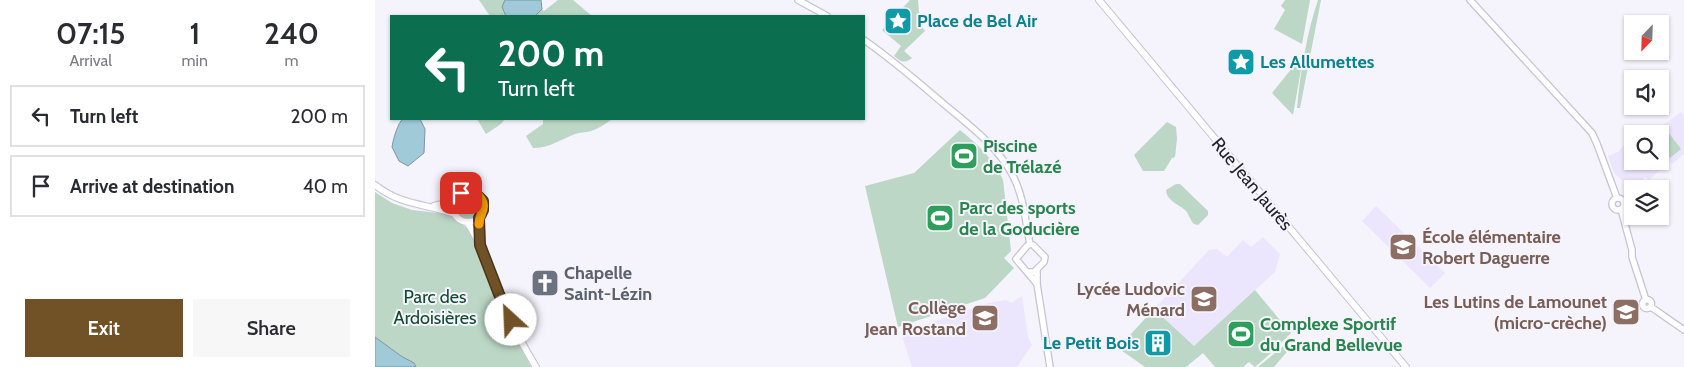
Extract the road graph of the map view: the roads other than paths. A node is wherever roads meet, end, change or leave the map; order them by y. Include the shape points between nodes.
1 (798, 0) edge
2 (1099, 0) edge
3 (1470, 0) edge
4 (825, 15) edge
5 (865, 41) edge
6 (375, 185) edge
7 (454, 200) junction
8 (429, 207) junction
9 (455, 214) junction
10 (479, 218) junction
11 (467, 222) junction
12 (1030, 244) junction
13 (480, 245) junction
14 (1037, 270) junction
15 (1028, 272) junction
16 (1037, 284) junction
17 (1684, 330) edge
18 (536, 367) edge
19 (1050, 367) edge
20 (1406, 367) edge

1 - 4 street
2 - 20 main road, Rue Jean Jaurès
3 - 17 street via 1592,133 1617,198 1613,205 1621,209 1646,300 1643,306 1651,307
5 - 12 street via 917,81 996,151 1011,173 1021,197
6 - 8 main road via 398,199
7 - 8 main road
7 - 9 main road
7 - 10 main road via 463,192 477,194 484,206
8 - 9 main road
9 - 11 main road
10 - 11 main road
10 - 13 main road
11 - 13 main road
12 - 14 street via 1045,257
12 - 15 street via 1016,259
13 - 18 main road via 507,312
14 - 15 street
14 - 16 street
15 - 16 street
16 - 19 street

